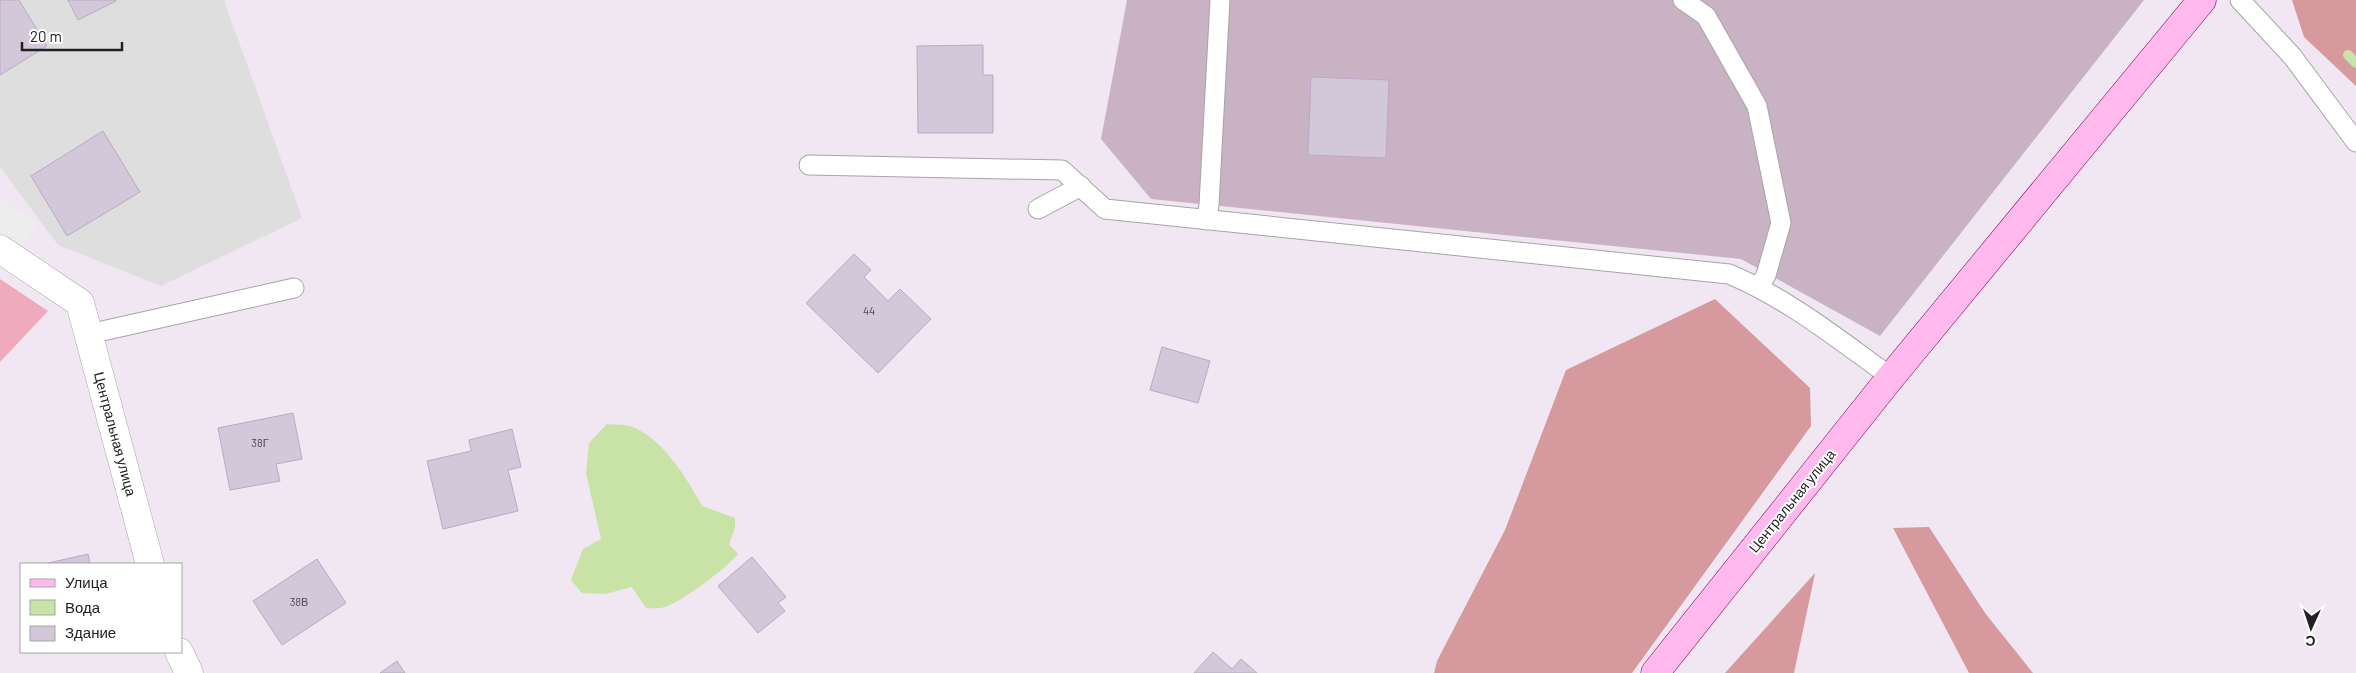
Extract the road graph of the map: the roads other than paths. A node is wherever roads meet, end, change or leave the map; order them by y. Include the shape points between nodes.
1 (1220, 0) edge
2 (1683, 0) edge
3 (2202, 0) edge
4 (2240, 0) edge
5 (2356, 142) edge
6 (809, 165) dead end
7 (1081, 186) junction
8 (1038, 209) dead end
9 (1206, 220) junction
10 (0, 249) edge
11 (1759, 287) junction
12 (294, 288) dead end
13 (88, 334) junction
14 (1890, 377) junction
15 (150, 563) edge
16 (179, 653) edge
17 (189, 673) edge
18 (1655, 673) edge

1 - 9 lane
2 - 11 lane via 1706,16 1757,106 1781,223 1766,275
3 - 14 street, Центральная улица
4 - 5 lane via 2292,56
6 - 7 lane via 1062,170
7 - 8 lane
7 - 9 lane via 1105,209
9 - 11 lane via 1729,274
10 - 13 street, Центральная улица via 80,303
11 - 14 lane via 1797,310
12 - 13 lane
13 - 15 street, Центральная улица
14 - 18 street, Центральная улица
16 - 17 street

